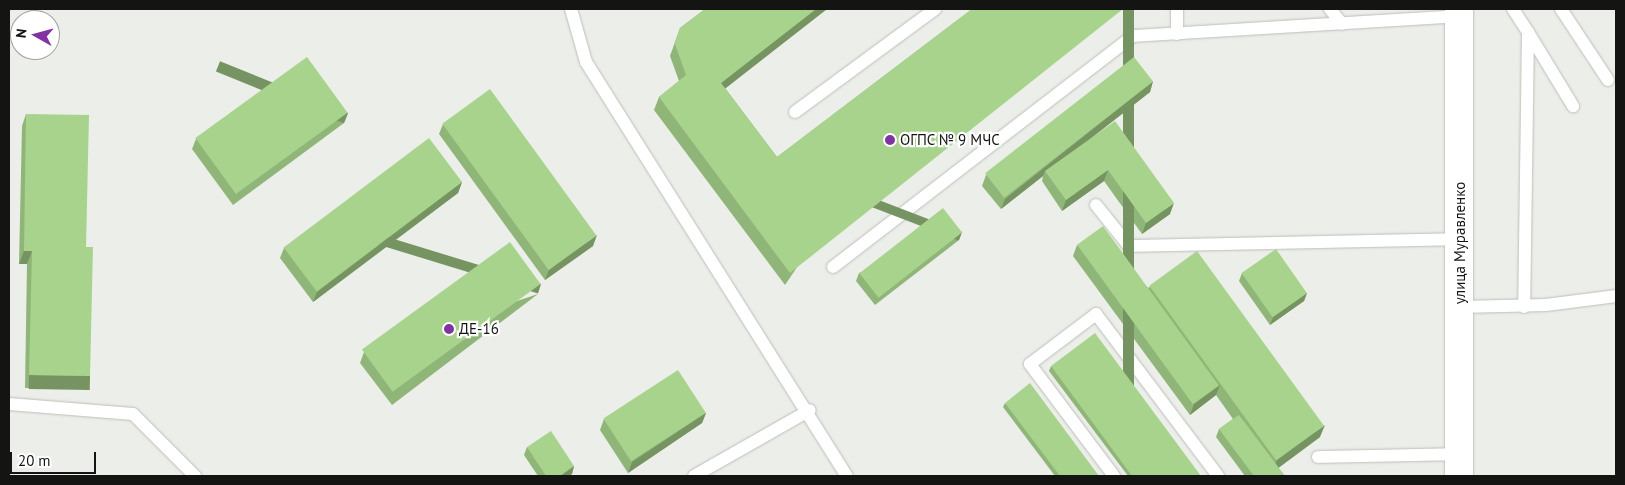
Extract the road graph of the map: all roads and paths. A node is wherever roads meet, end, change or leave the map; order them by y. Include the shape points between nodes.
1 (571, 9) edge
2 (935, 9) edge
3 (1177, 9) edge
4 (1330, 9) edge
5 (1513, 9) edge
6 (1561, 9) edge
7 (1459, 12) edge
8 (1342, 24) junction
9 (1528, 32) junction
10 (1177, 34) junction
11 (1608, 80) dead end
12 (1573, 106) dead end
13 (795, 112) dead end
14 (1096, 205) dead end
15 (1460, 239) junction
16 (834, 267) dead end
17 (1616, 296) edge
18 (1460, 307) junction
19 (1524, 307) junction
20 (9, 404) edge
21 (810, 410) junction
22 (1318, 457) dead end
23 (1459, 465) edge
24 (194, 476) edge
25 (694, 476) edge
26 (847, 476) edge
27 (1114, 476) edge
28 (1218, 476) edge

1 - 21 lane via 586,62
2 - 13 lane
3 - 10 lane
4 - 8 lane
5 - 9 lane
6 - 11 lane
7 - 8 lane
7 - 15 main road, улица Муравленко
8 - 10 lane
9 - 12 lane
9 - 19 lane
10 - 16 lane via 1133,36
14 - 15 lane via 1129,246
15 - 18 main road, улица Муравленко
17 - 19 lane
18 - 19 lane
18 - 23 main road, улица Муравленко
20 - 24 lane via 133,414
21 - 25 lane
21 - 26 lane
22 - 23 lane
27 - 28 lane via 1030,364 1096,314

